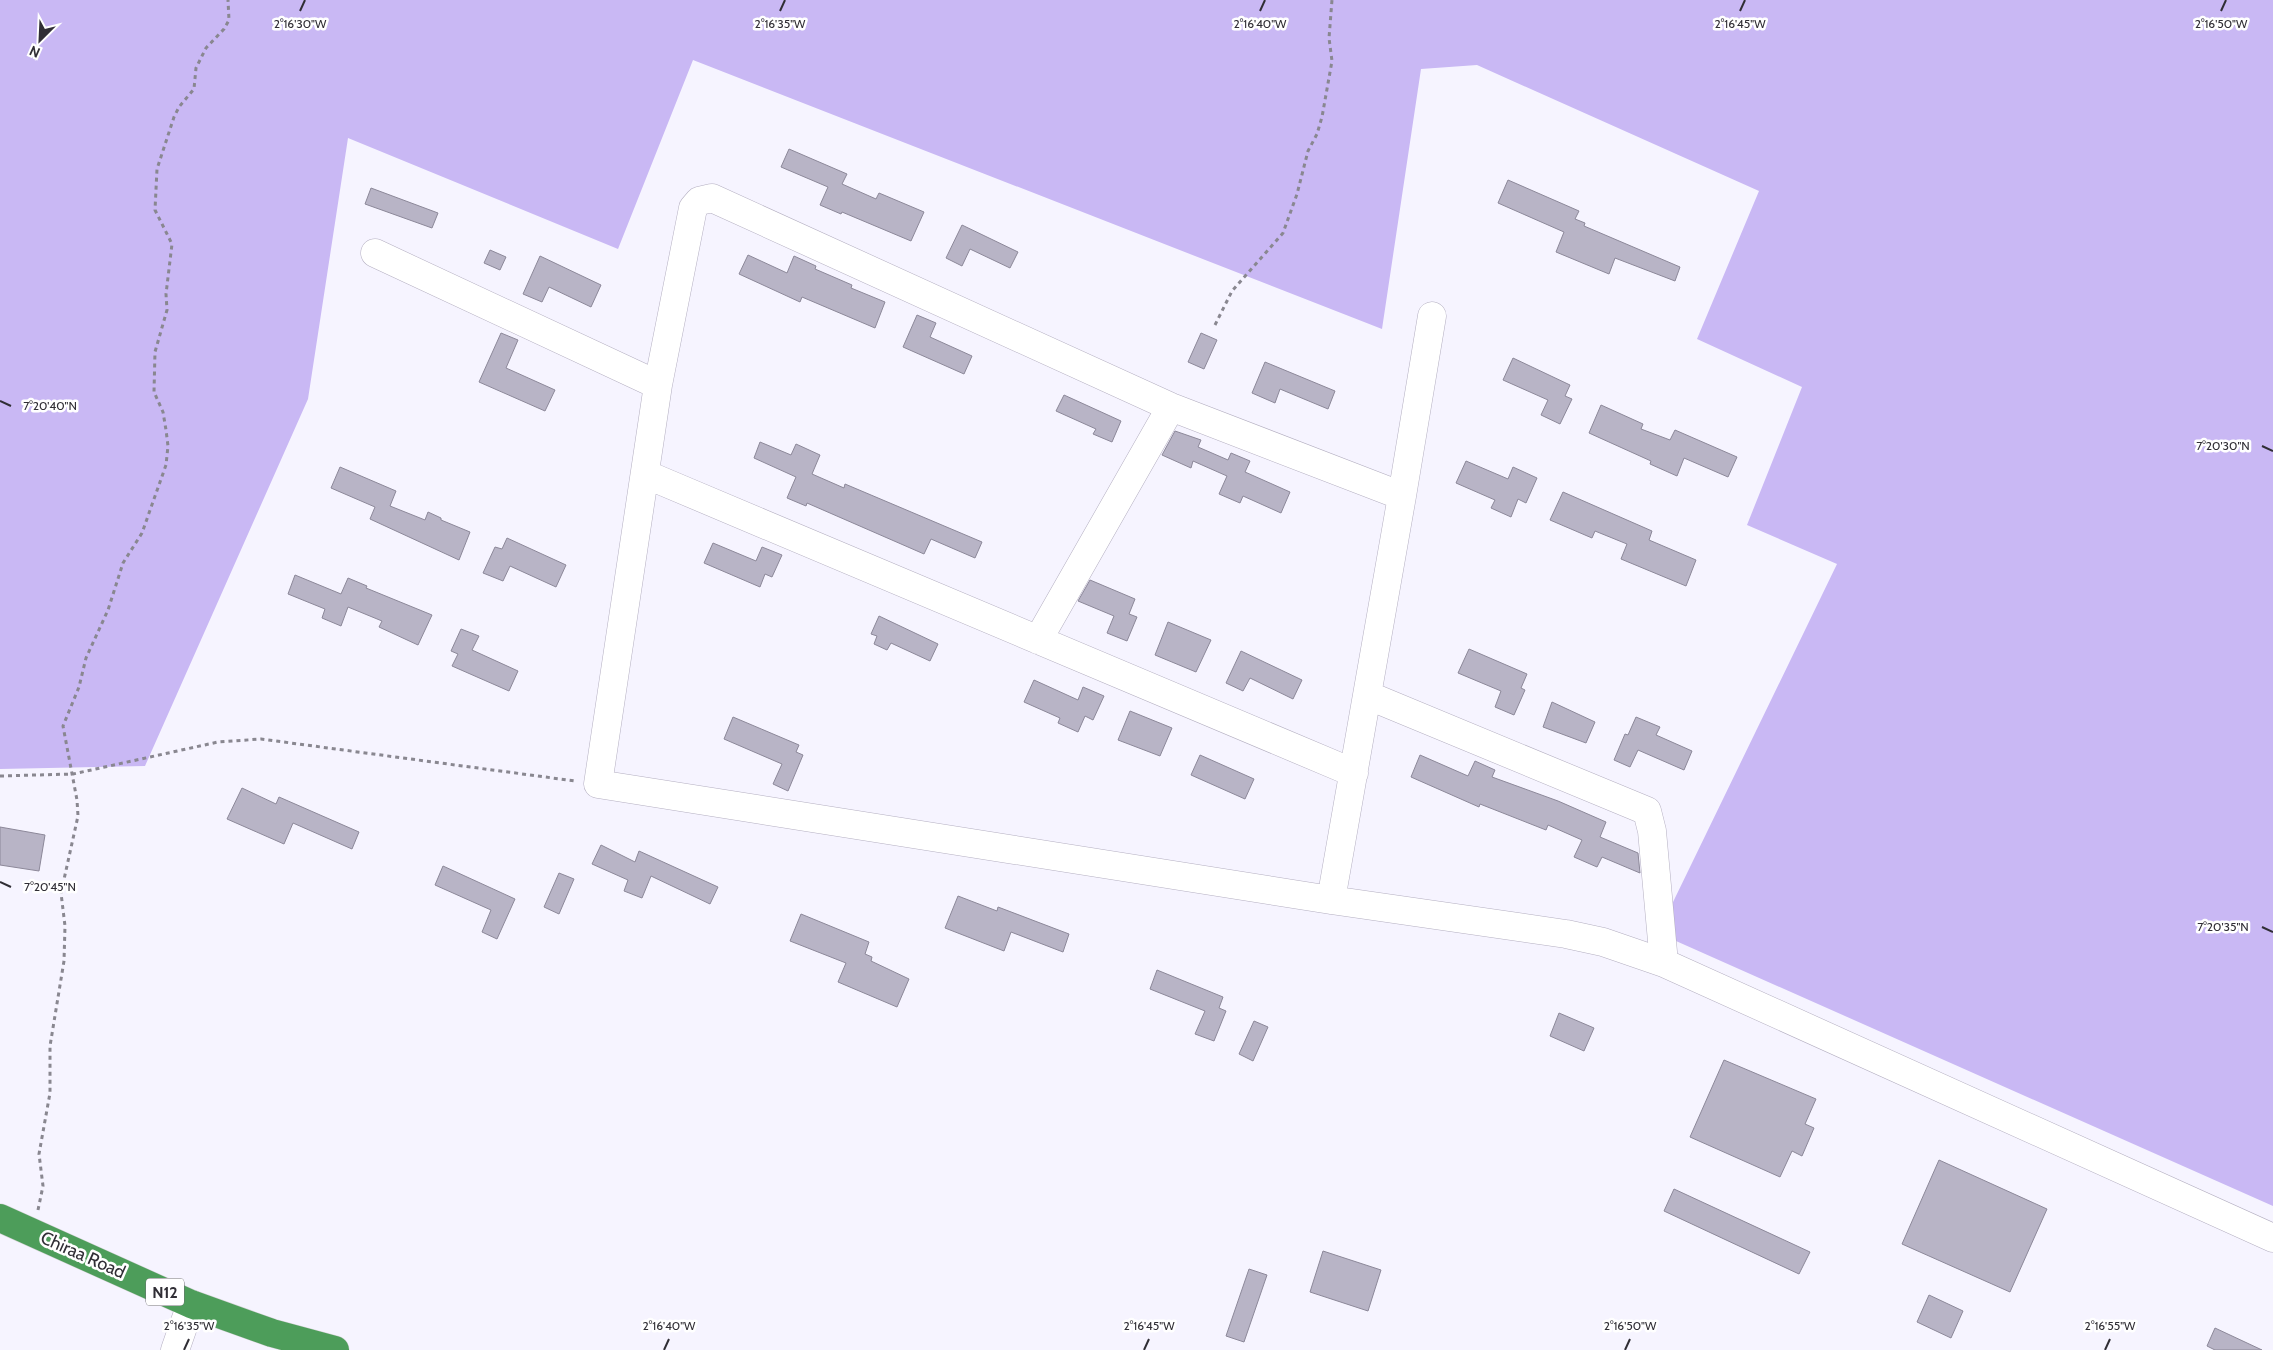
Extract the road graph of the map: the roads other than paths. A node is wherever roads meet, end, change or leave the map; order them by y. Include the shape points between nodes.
1 (375, 253) dead end
2 (1432, 316) dead end
3 (658, 384) junction
4 (1171, 407) junction
5 (645, 474) junction
6 (1402, 496) junction
7 (1038, 640) junction
8 (1367, 695) junction
9 (1354, 773) junction
10 (1331, 900) junction
11 (1664, 963) junction
12 (0, 1218) edge
13 (2273, 1238) edge
14 (191, 1304) junction
15 (175, 1350) edge
16 (335, 1350) edge

1 - 3 street
2 - 6 street
3 - 4 street via 693,208 699,201 712,198
3 - 5 street
4 - 6 street
4 - 7 street
5 - 7 street
5 - 10 street via 598,784
6 - 8 street
7 - 9 street
8 - 9 street
8 - 11 street via 1647,811 1652,831
9 - 10 street
10 - 11 street via 1566,934 1603,942
11 - 13 street
12 - 14 highway, Chiraa Road / N12
14 - 15 street
14 - 16 highway, Chiraa Road / N12 via 272,1333

